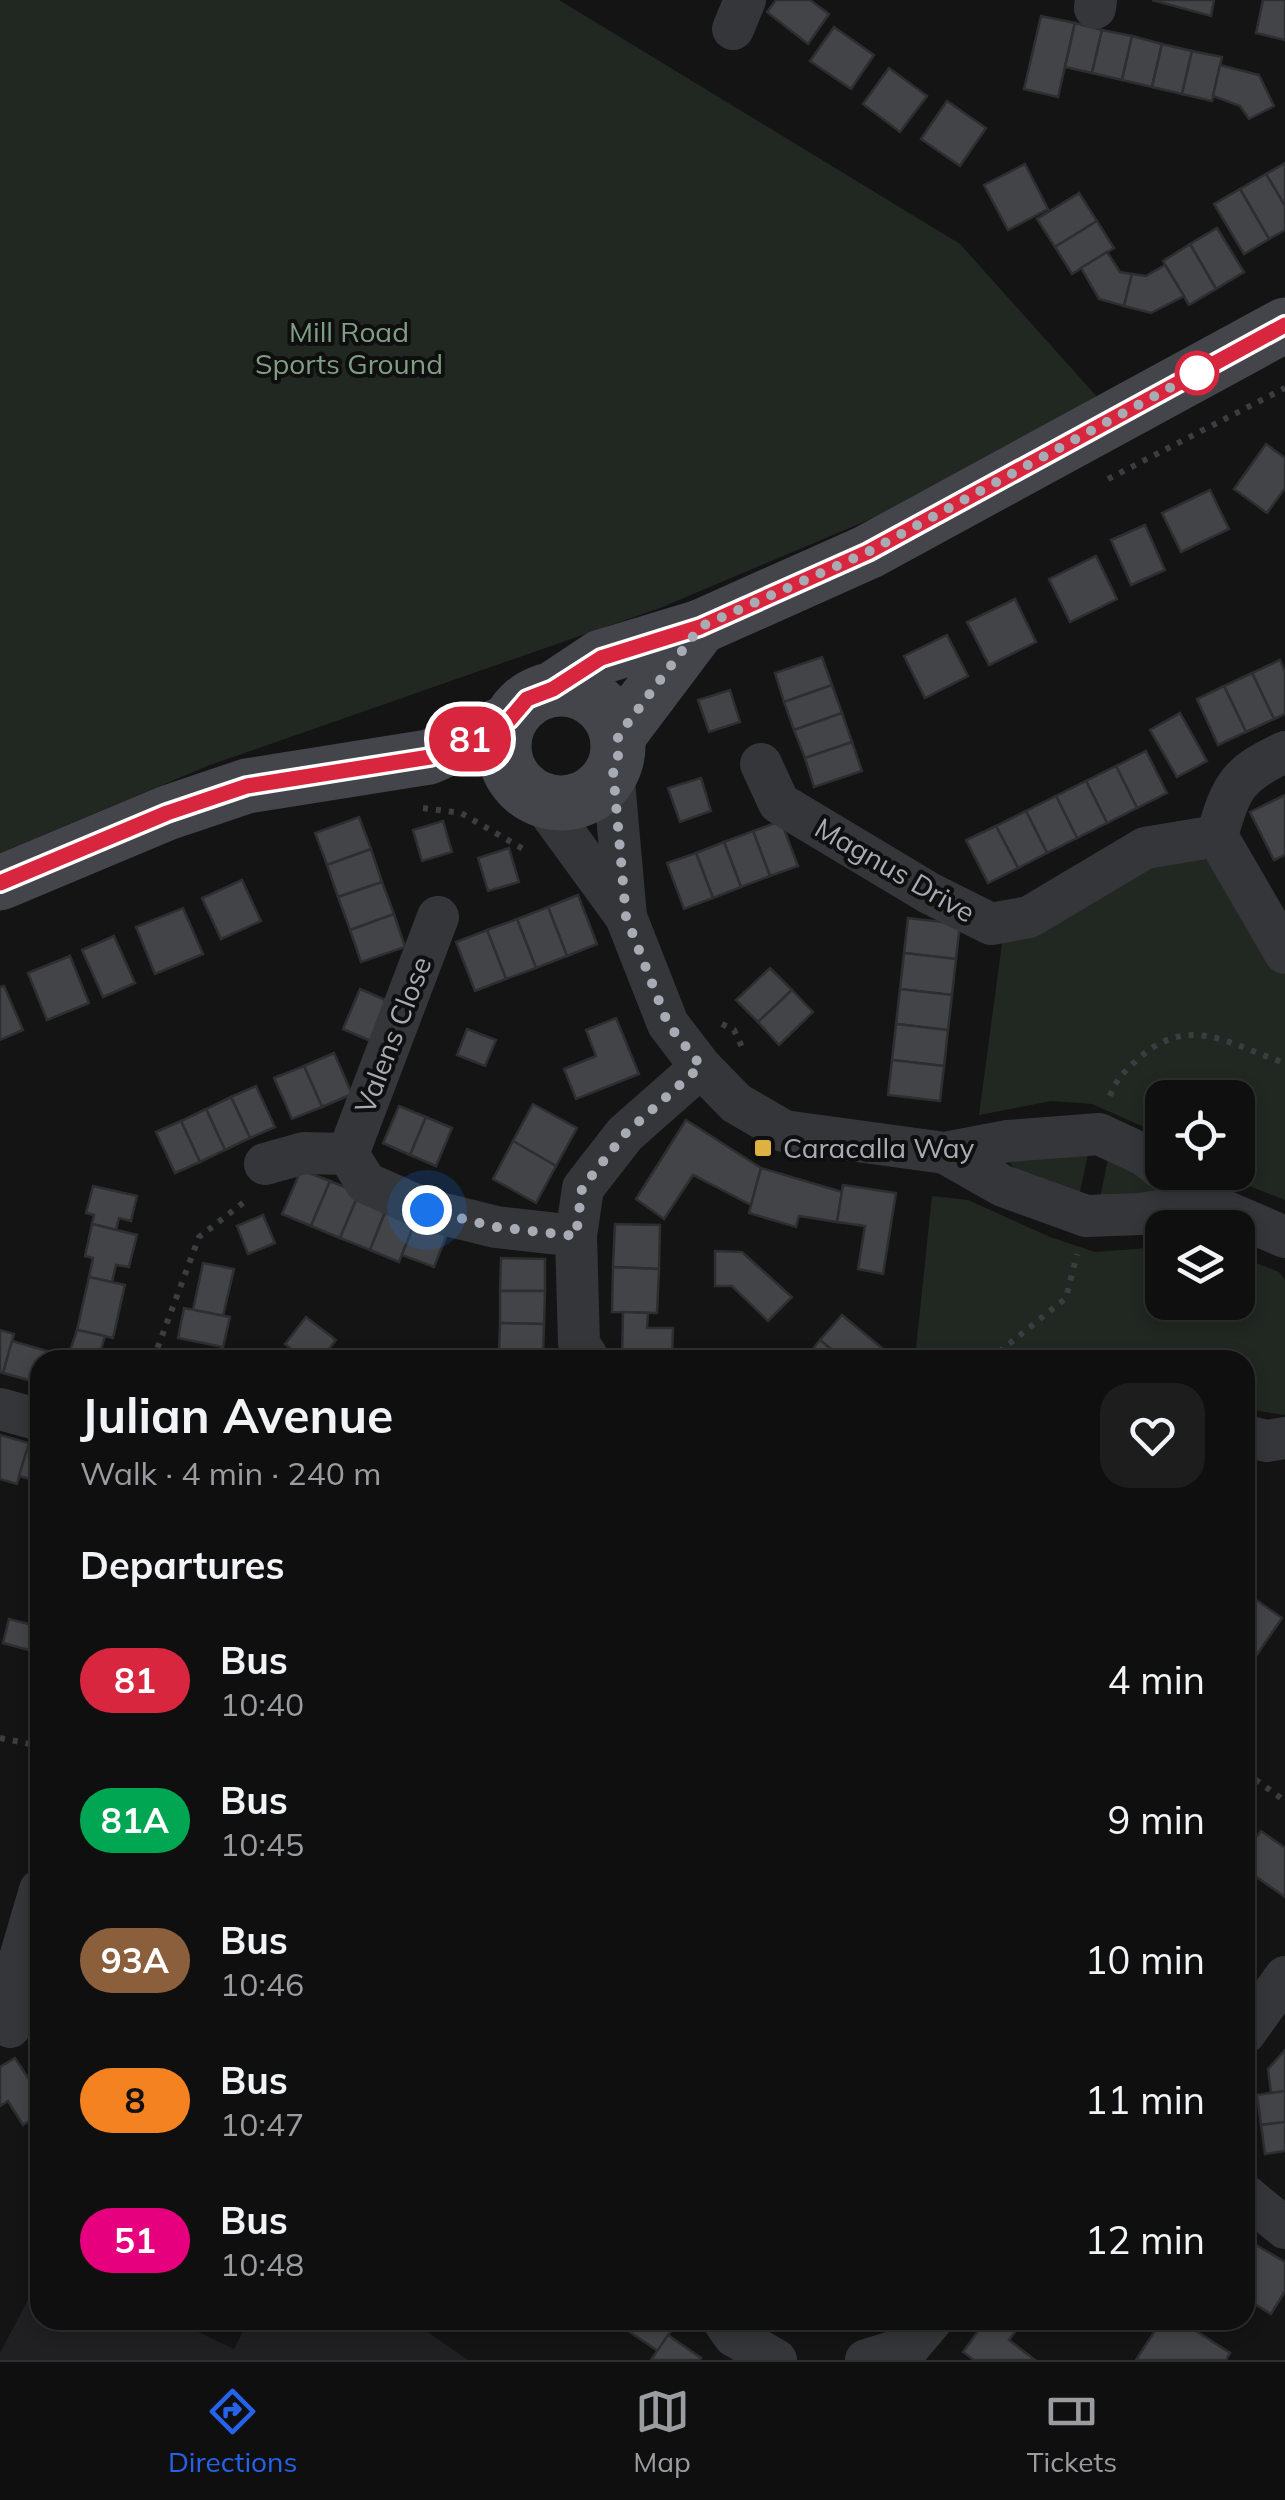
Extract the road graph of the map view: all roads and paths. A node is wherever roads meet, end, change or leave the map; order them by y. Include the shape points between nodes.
1 (1285, 325) edge
2 (700, 627) junction
3 (553, 689) junction
4 (509, 720) junction
5 (1285, 752) edge
6 (615, 753) junction
7 (762, 764) dead end
8 (324, 774) junction
9 (535, 797) junction
10 (404, 805) dead end
11 (1218, 836) junction
12 (579, 852) junction
13 (0, 883) edge
14 (438, 917) dead end
15 (626, 917) junction
16 (1285, 953) edge
17 (720, 1022) dead end
18 (748, 1061) dead end
19 (701, 1066) junction
20 (945, 1152) junction
21 (348, 1154) junction
22 (1145, 1156) edge
23 (266, 1164) joint
24 (1188, 1190) edge
25 (1206, 1204) junction
26 (576, 1236) junction
27 (1285, 1237) edge
28 (158, 1350) edge
29 (583, 1350) edge
30 (0, 1408) edge
31 (30, 1417) edge
32 (1255, 1438) edge
33 (1285, 1438) edge
34 (0, 1738) edge
35 (30, 1744) edge
36 (1255, 1779) edge
37 (1285, 1801) edge
38 (30, 1924) edge
39 (1285, 1977) edge
40 (1255, 2019) edge
41 (17, 2028) edge
42 (1255, 2204) edge
43 (1285, 2228) edge
44 (730, 2330) edge
45 (921, 2342) edge
46 (776, 2360) edge
47 (866, 2360) edge

1 - 2 street via 868,552
2 - 3 street via 601,658
2 - 6 street
3 - 4 street via 527,699
3 - 6 street via 598,702 611,717
4 - 8 street via 430,757
4 - 9 street via 506,764
5 - 11 street via 1254,766 1229,795
6 - 9 street via 602,786 585,798 566,803
6 - 15 street
7 - 11 street, Magnus Drive via 779,803 992,924 1028,917 1144,848
8 - 9 street via 435,780
8 - 13 street via 247,786
9 - 12 street
10 - 12 path via 461,813 548,866
11 - 16 street
12 - 15 street
14 - 21 street, Valens Close
15 - 19 street via 668,1024
17 - 18 path via 734,1030
19 - 20 street via 736,1103 784,1131
19 - 26 street via 625,1134 582,1188
20 - 22 street via 1099,1134
20 - 25 street via 1003,1186 1086,1216
21 - 23 street via 304,1152
21 - 26 street via 366,1183 427,1210
23 - 28 path via 260,1190 200,1236
24 - 25 street
25 - 27 street
26 - 29 street
30 - 31 street
32 - 33 street
34 - 35 path
36 - 37 path
38 - 41 street via 15,1975
39 - 40 street
42 - 43 street
44 - 46 street
45 - 47 street

